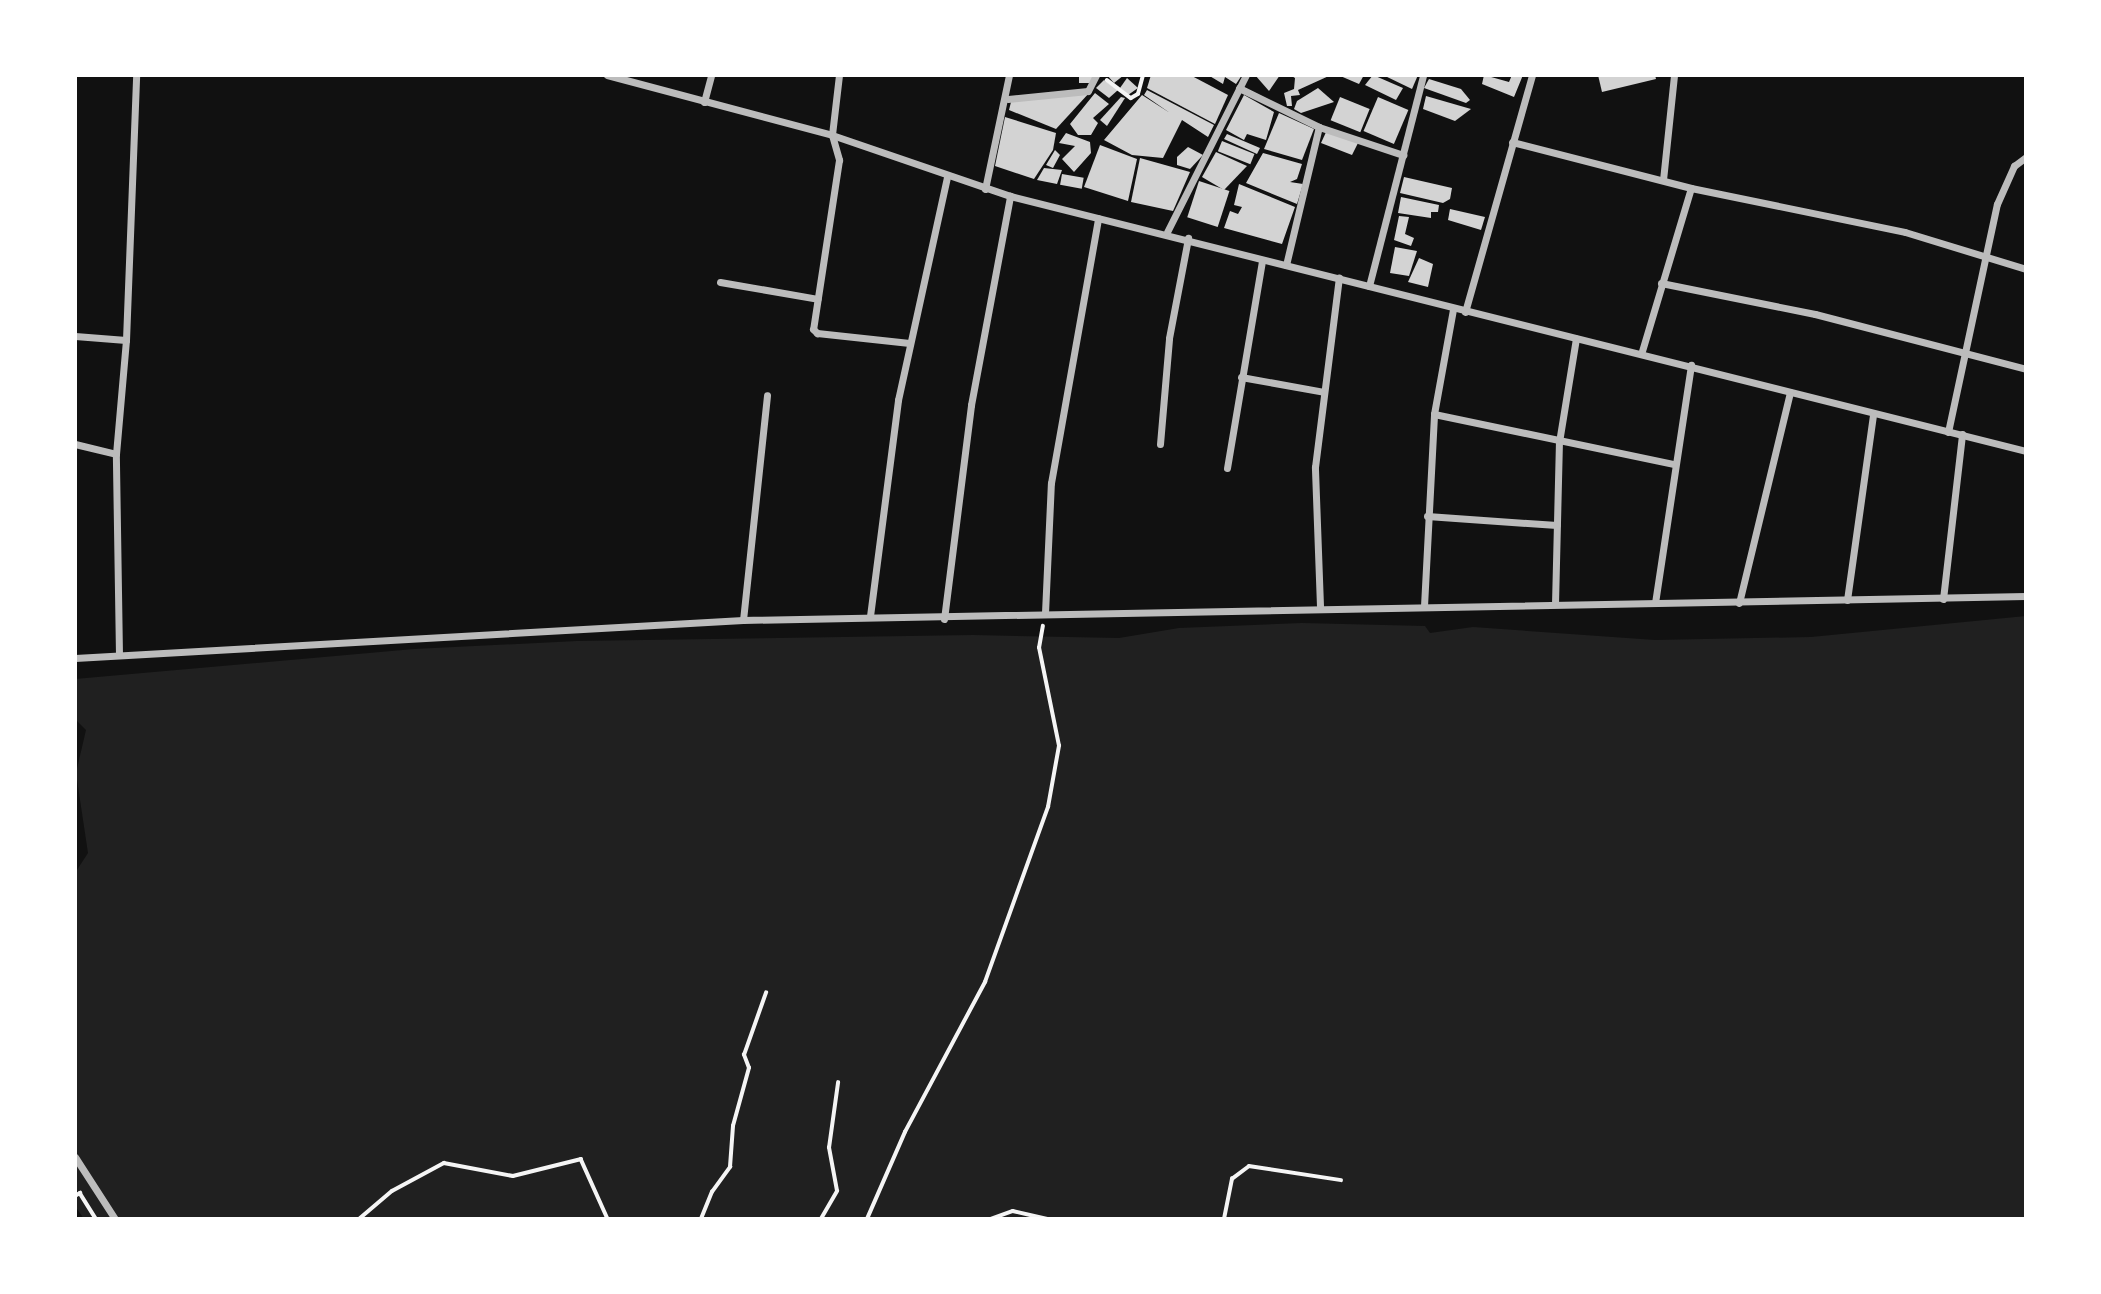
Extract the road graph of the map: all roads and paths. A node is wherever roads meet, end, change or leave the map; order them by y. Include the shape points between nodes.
1 (136, 75) edge
2 (711, 75) edge
3 (839, 75) edge
4 (1009, 75) edge
5 (1143, 75) edge
6 (1246, 75) edge
7 (1423, 75) edge
8 (1532, 75) edge
9 (1674, 75) edge
10 (610, 76) edge
11 (1096, 77) edge
12 (1240, 88) junction
13 (1007, 99) junction
14 (704, 102) junction
15 (1319, 127) junction
16 (832, 135) junction
17 (1512, 142) junction
18 (1403, 155) junction
19 (2026, 157) edge
20 (947, 177) junction
21 (1663, 180) junction
22 (1691, 188) junction
23 (985, 189) junction
24 (1010, 196) junction
25 (1098, 218) junction
26 (1167, 232) junction
27 (1188, 238) junction
28 (1985, 256) junction
29 (1262, 260) junction
30 (1286, 265) junction
31 (2026, 269) edge
32 (1339, 278) junction
33 (720, 282) dead end
34 (1661, 282) junction
35 (1369, 286) junction
36 (818, 299) junction
37 (1453, 309) junction
38 (1465, 312) junction
39 (75, 337) edge
40 (1576, 338) junction
41 (126, 340) junction
42 (909, 343) junction
43 (1642, 351) junction
44 (1967, 355) junction
45 (1691, 365) junction
46 (2026, 369) edge
47 (1241, 377) junction
48 (1324, 392) junction
49 (1790, 392) junction
50 (767, 395) dead end
51 (1434, 414) junction
52 (1873, 415) junction
53 (1948, 432) junction
54 (1962, 434) junction
55 (1559, 442) junction
56 (75, 444) edge
57 (1160, 444) dead end
58 (2026, 451) edge
59 (116, 454) junction
60 (1673, 464) junction
61 (1227, 468) dead end
62 (1426, 516) junction
63 (1557, 525) junction
64 (2026, 596) edge
65 (1847, 600) junction
66 (1943, 600) junction
67 (1655, 603) junction
68 (1738, 603) junction
69 (1555, 604) junction
70 (1424, 606) junction
71 (1320, 607) junction
72 (1045, 613) junction
73 (870, 616) junction
74 (944, 619) junction
75 (743, 620) junction
76 (119, 655) junction
77 (75, 658) edge
78 (766, 993) dead end
79 (838, 1083) dead end
80 (75, 1157) edge
81 (1341, 1180) dead end
82 (75, 1196) edge
83 (96, 1219) edge
84 (115, 1219) edge
85 (359, 1219) edge
86 (608, 1219) edge
87 (701, 1219) edge
88 (821, 1219) edge
89 (867, 1219) edge
90 (991, 1219) edge
91 (1047, 1219) edge
92 (1224, 1219) edge

1 - 41 street
2 - 14 street
3 - 16 street
4 - 13 street
5 - 11 path via 1138,94 1131,98
6 - 12 street
7 - 18 street
8 - 17 street
9 - 21 street
10 - 14 street
11 - 13 street via 1088,91
12 - 15 street
12 - 26 street
13 - 23 street
14 - 16 street
15 - 18 street
15 - 30 street
16 - 20 street
16 - 36 street via 839,160
17 - 21 street
17 - 38 street
18 - 35 street
19 - 28 street via 2007,177
20 - 23 street
20 - 42 street
21 - 22 street
22 - 28 street via 1905,232
22 - 34 street
23 - 24 street
24 - 25 street
24 - 74 street via 971,405
25 - 26 street
25 - 72 street via 1051,483
26 - 27 street
27 - 29 street
27 - 57 street via 1175,299
28 - 31 street
28 - 44 street
29 - 30 street
29 - 47 street
30 - 32 street
32 - 35 street
32 - 48 street
33 - 36 street
34 - 43 street
34 - 44 street via 1815,314
35 - 37 street
36 - 42 street via 813,329 817,333
37 - 38 street
37 - 51 street
38 - 40 street
39 - 41 street
40 - 43 street
40 - 55 street
41 - 59 street
42 - 73 street
43 - 45 street
44 - 46 street
44 - 53 street
45 - 49 street
45 - 60 street
47 - 48 street
47 - 61 street
48 - 71 street via 1315,467
49 - 52 street
49 - 68 street
50 - 75 street
51 - 55 street
51 - 62 street
52 - 53 street
52 - 65 street
53 - 54 street
54 - 58 street
54 - 66 street
55 - 60 street
55 - 63 street
56 - 59 street
59 - 76 street
60 - 67 street
62 - 63 street
62 - 70 street
63 - 69 street
64 - 66 street
65 - 66 street
65 - 68 street
67 - 68 street
67 - 69 street
69 - 70 street
70 - 71 street
71 - 72 street
72 - 74 street
72 - 89 path via 1040,648 1059,746 1048,807 985,982 905,1132
73 - 74 street
73 - 75 street
75 - 76 street
76 - 77 street
78 - 87 path via 744,1055 749,1068 731,1137 730,1167 712,1192
79 - 88 path via 829,1148 837,1191
80 - 84 street
81 - 92 path via 1249,1166 1232,1179
82 - 83 path via 80,1193
85 - 86 path via 392,1191 444,1163 513,1176 581,1159
90 - 91 path via 1013,1211

